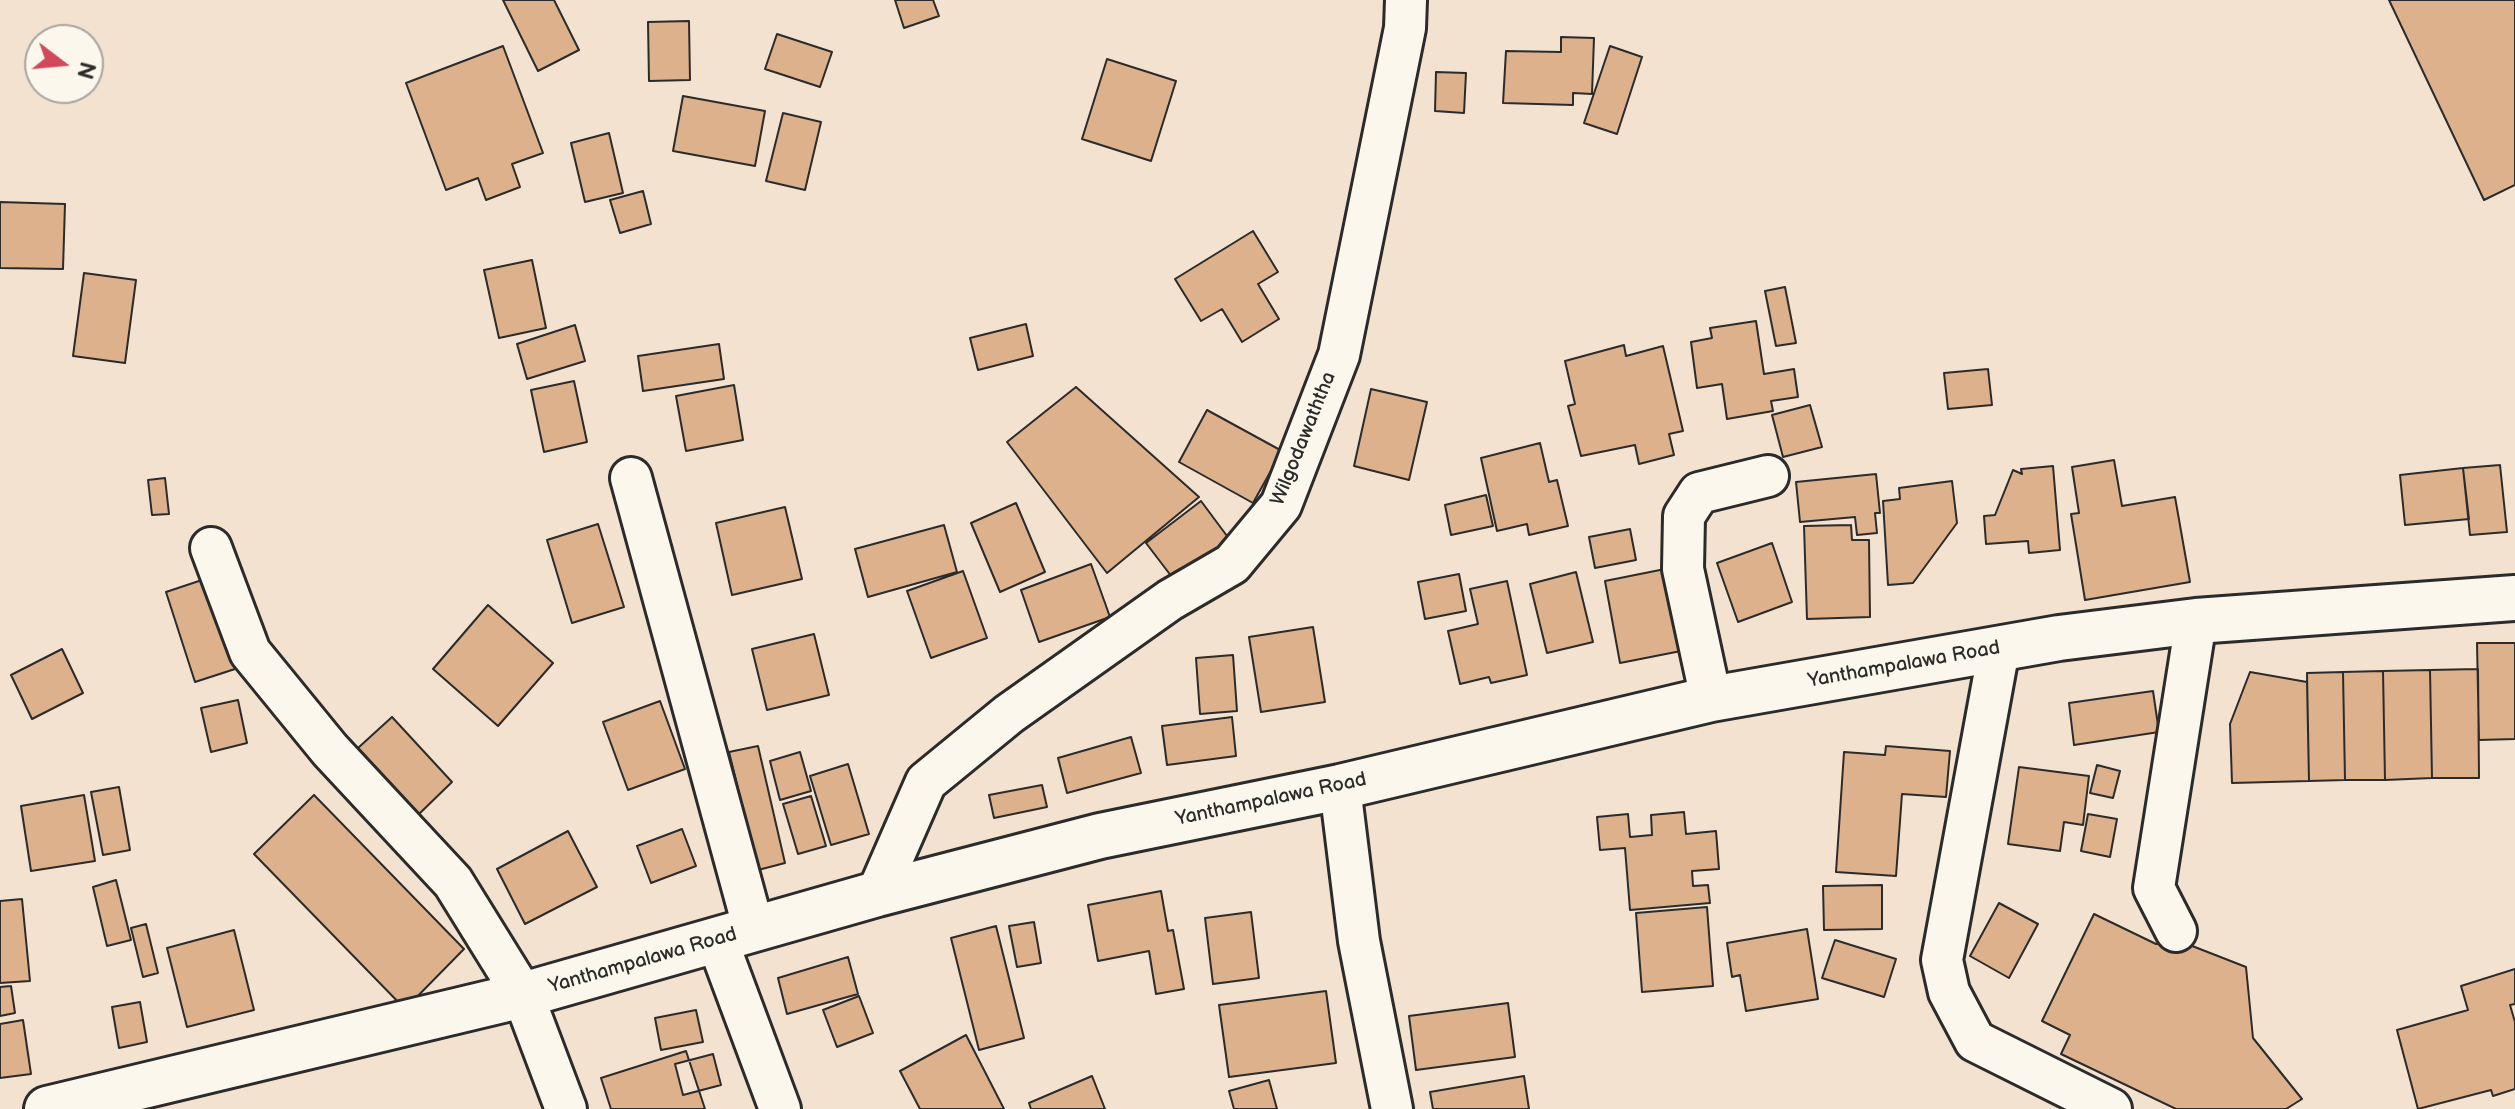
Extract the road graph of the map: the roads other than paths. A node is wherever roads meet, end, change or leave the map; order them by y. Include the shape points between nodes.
1 (1406, 0) edge
2 (1768, 476) dead end
3 (631, 478) dead end
4 (211, 548) dead end
5 (2515, 598) edge
6 (2196, 621) junction
7 (1999, 649) junction
8 (1711, 699) junction
9 (1340, 787) junction
10 (877, 894) junction
11 (2176, 931) dead end
12 (736, 935) junction
13 (523, 995) junction
14 (47, 1109) edge
15 (566, 1109) edge
16 (780, 1109) edge
17 (1392, 1109) edge
18 (2111, 1109) edge

1 - 10 street, Wilgodawaththa via 1405,28 1339,355 1281,505 1232,564 1170,600 1009,714 926,782
2 - 8 street via 1699,493 1684,516 1683,569
3 - 12 street
4 - 13 street via 250,652 330,750 453,882
5 - 6 main road, Yanthampalawa Road
6 - 7 main road, Yanthampalawa Road
6 - 11 street via 2154,888
7 - 8 main road, Yanthampalawa Road
7 - 18 street via 1942,960 1949,992 1975,1041
8 - 9 main road, Yanthampalawa Road
9 - 10 main road, Yanthampalawa Road via 1100,836
9 - 17 street via 1359,941
10 - 12 main road, Yanthampalawa Road
12 - 13 main road, Yanthampalawa Road
12 - 16 street
13 - 14 main road, Yanthampalawa Road
13 - 15 street

